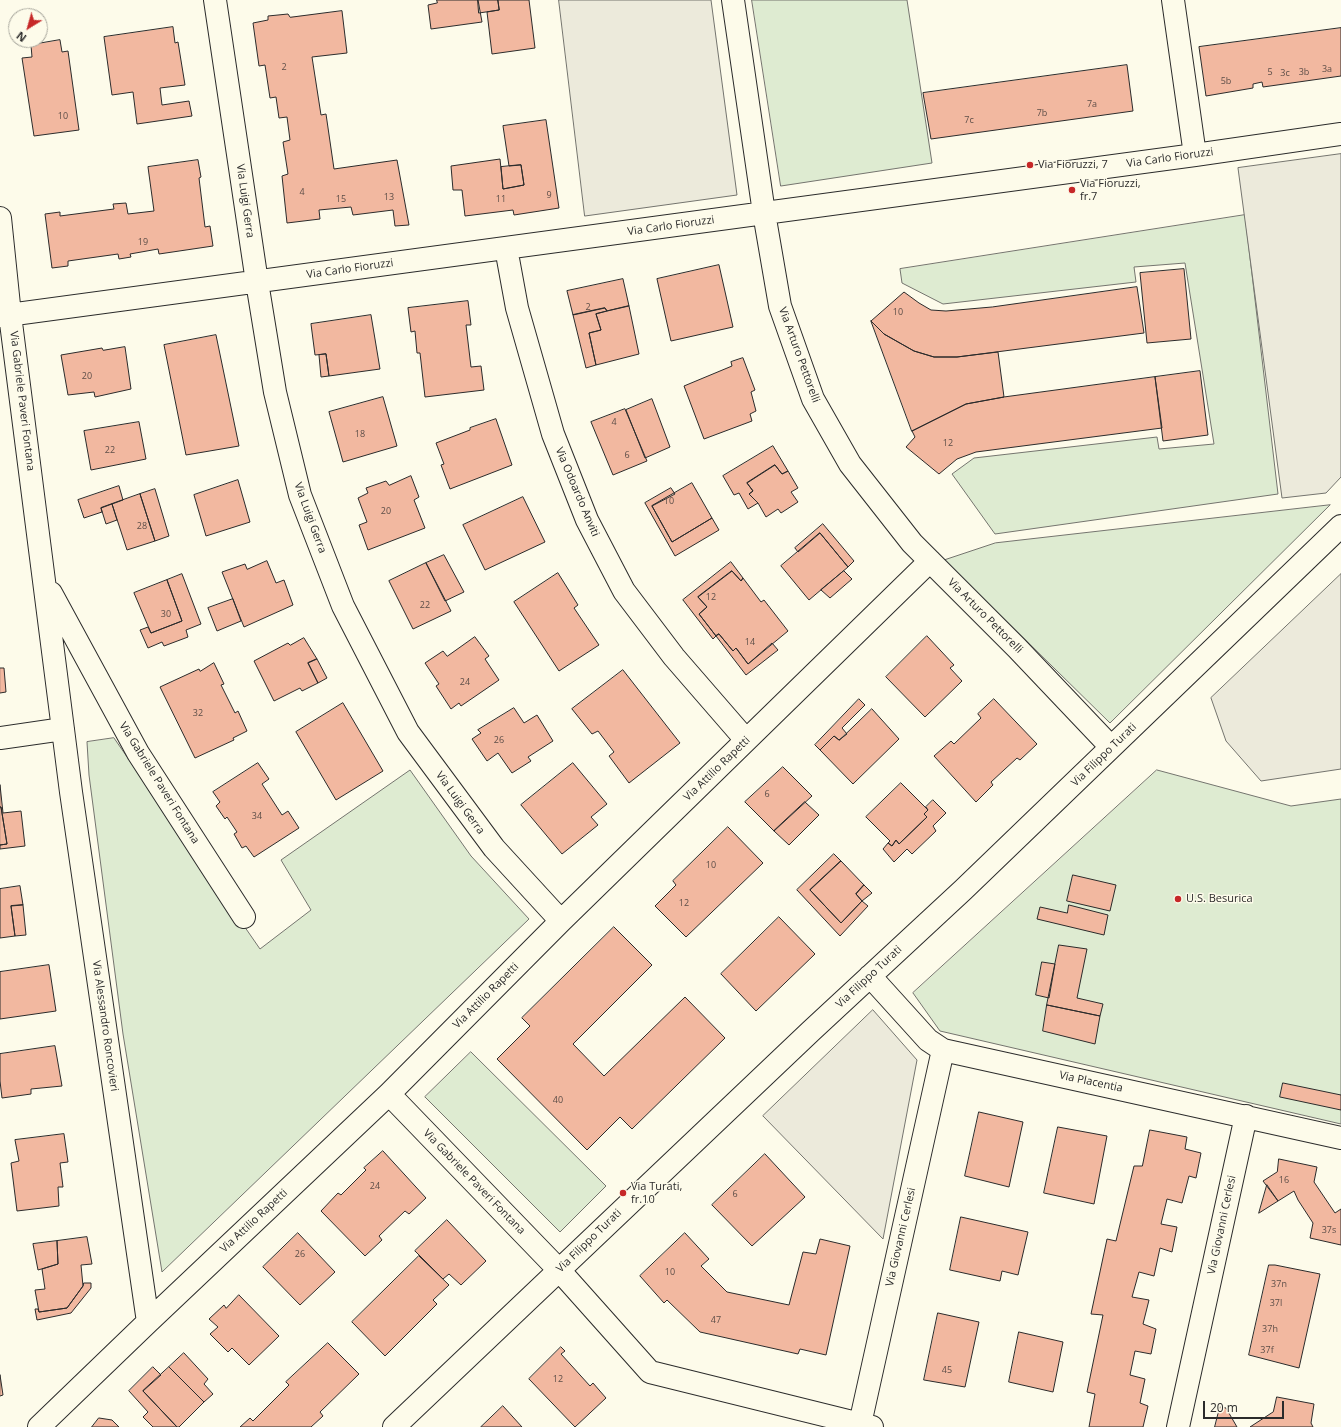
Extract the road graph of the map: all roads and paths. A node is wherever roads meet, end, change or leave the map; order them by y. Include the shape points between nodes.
1 (216, 0) edge
2 (733, 0) edge
3 (1173, 0) edge
4 (1341, 134) edge
5 (1195, 155) junction
6 (764, 213) junction
7 (0, 218) edge
8 (506, 248) junction
9 (257, 282) junction
10 (5, 316) edge
11 (1341, 526) edge
12 (930, 561) junction
13 (45, 583) junction
14 (63, 729) junction
15 (0, 738) edge
16 (746, 740) junction
17 (1111, 748) junction
18 (244, 917) dead end
19 (561, 921) junction
20 (870, 976) junction
21 (943, 1050) junction
22 (389, 1094) junction
23 (1246, 1116) junction
24 (1341, 1138) edge
25 (559, 1270) junction
26 (148, 1322) junction
27 (866, 1426) edge
28 (39, 1427) edge
29 (394, 1427) edge
30 (1178, 1427) edge

1 - 9 street, Via Luigi Gerra
2 - 6 street, Via Arturo Pettorelli
3 - 5 street
4 - 5 street, Via Carlo Fioruzzi
5 - 6 street, Via Carlo Fioruzzi
6 - 8 street, Via Carlo Fioruzzi
6 - 12 street, Via Arturo Pettorelli via 780,306 813,399 850,464 912,543
7 - 10 street, Via Gabriele Paveri Fontana
8 - 9 street, Via Carlo Fioruzzi
8 - 16 street, Via Odoardo Anviti via 517,308 553,434 587,520 624,590 674,657
9 - 10 street, Via Carlo Fioruzzi
9 - 19 street, Via Luigi Gerra via 275,392 300,495 343,606 408,732 494,848
10 - 13 street, Via Gabriele Paveri Fontana
11 - 17 street, Via Filippo Turati
12 - 16 street, Via Attilio Rapetti
12 - 17 street, Via Arturo Pettorelli via 1017,648
13 - 14 street, Via Gabriele Paveri Fontana
13 - 18 street, Via Gabriele Paveri Fontana via 138,753
14 - 15 street
14 - 26 street, Via Alessandro Roncovieri
16 - 19 street, Via Attilio Rapetti
17 - 20 street, Via Filippo Turati
19 - 22 street, Via Attilio Rapetti
20 - 21 street, Via Placentia via 928,1040
20 - 25 street, Via Filippo Turati
21 - 23 street, Via Placentia
21 - 27 street, Via Giovanni Cerlesi
22 - 25 street, Via Gabriele Paveri Fontana
22 - 26 street, Via Attilio Rapetti
23 - 24 street, Via Placentia
23 - 30 street, Via Giovanni Cerlesi
25 - 27 street, Via Giovanni Cerlesi via 650,1372
25 - 29 street, Via Filippo Turati
26 - 28 street, Via Attilio Rapetti

